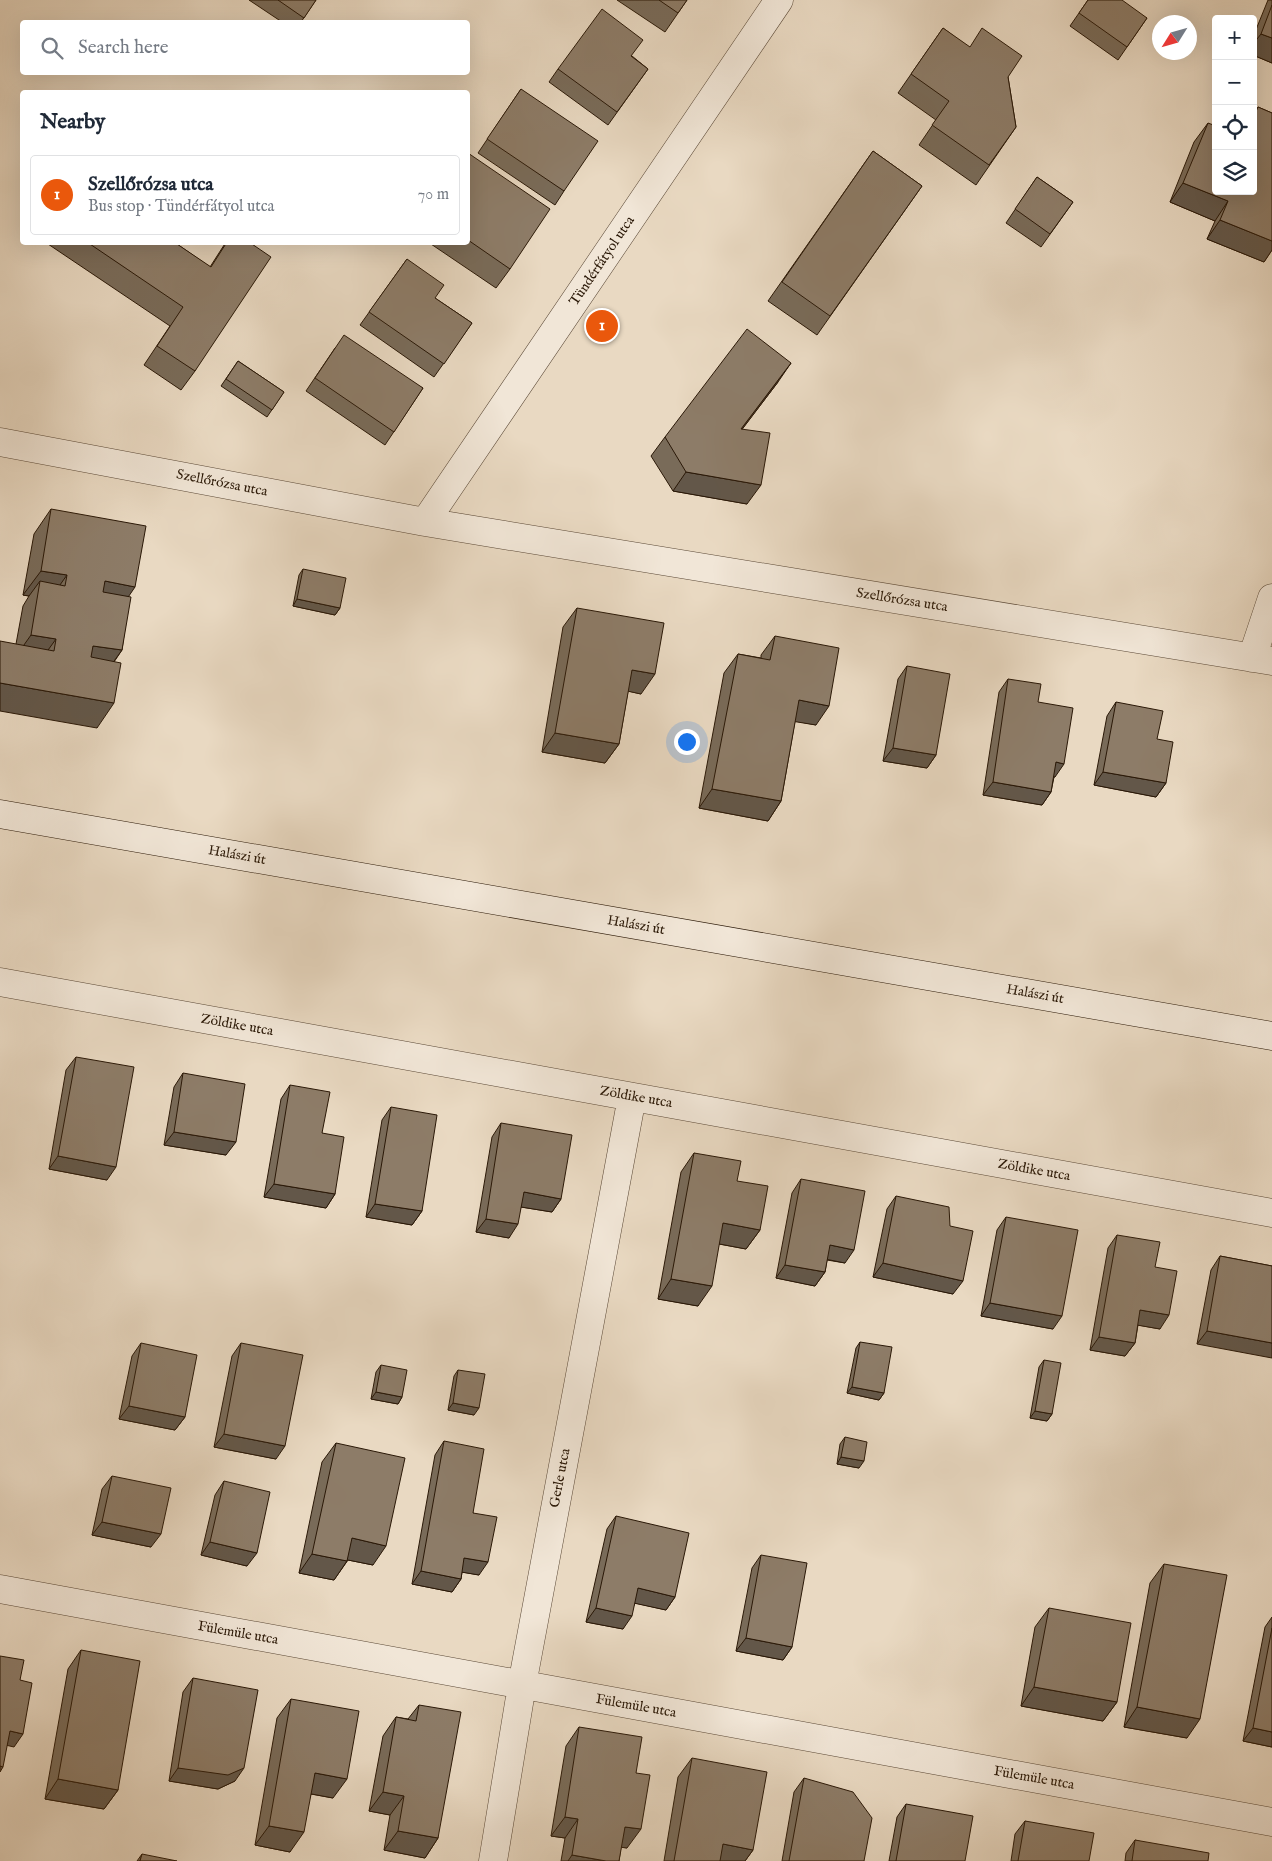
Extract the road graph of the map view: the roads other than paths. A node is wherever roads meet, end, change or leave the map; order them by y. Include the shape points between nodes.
1 (779, 0) edge
2 (0, 442) edge
3 (426, 522) junction
4 (1272, 598) edge
5 (1262, 660) edge
6 (0, 814) edge
7 (0, 982) edge
8 (1272, 1036) edge
9 (632, 1096) junction
10 (1272, 1213) edge
11 (0, 1589) edge
12 (522, 1685) junction
13 (1272, 1822) edge
14 (493, 1861) edge

1 - 3 street, Tündérfátyol utca
2 - 3 street, Szellőrózsa utca
3 - 5 street, Szellőrózsa utca
4 - 5 street
6 - 8 street, Halászi út
7 - 9 street, Zöldike utca
9 - 10 street, Zöldike utca
9 - 12 street, Gerle utca
11 - 12 street, Fülemüle utca
12 - 13 street, Fülemüle utca
12 - 14 street, Gerle utca

